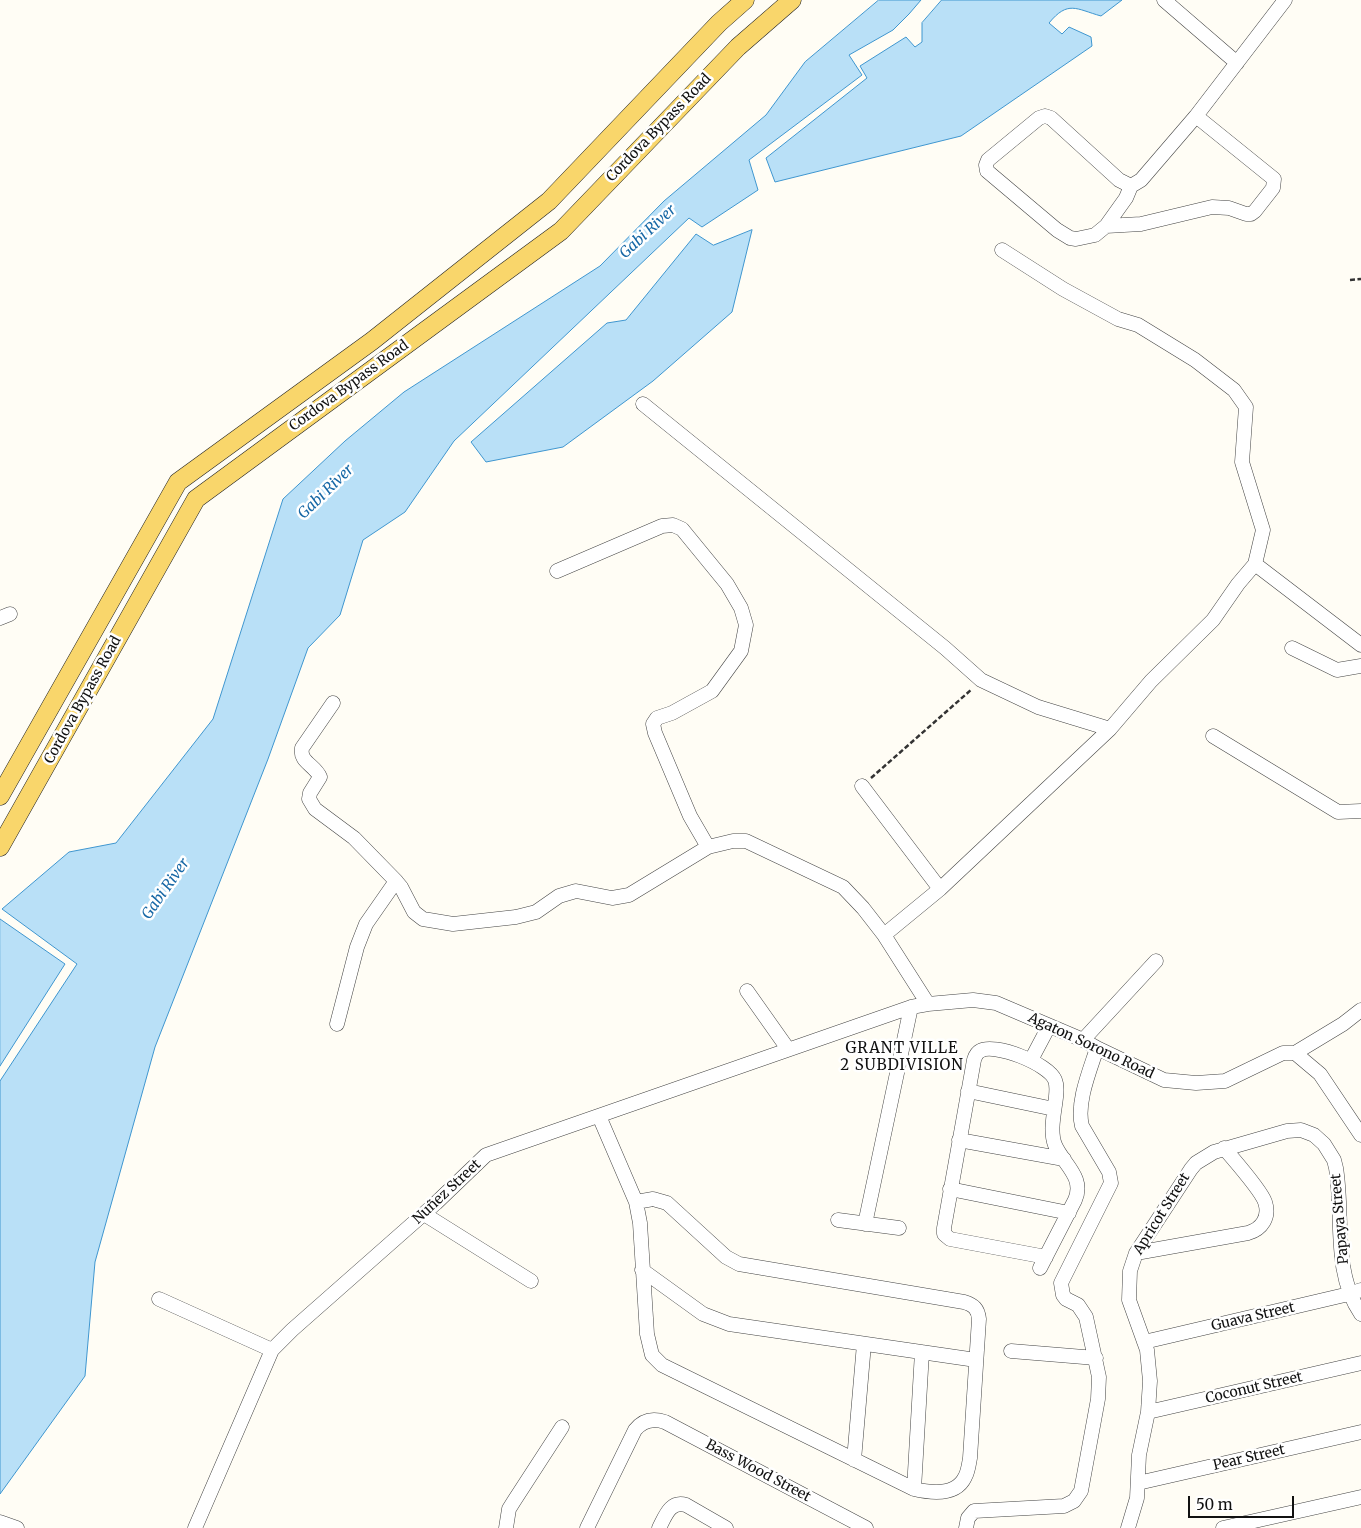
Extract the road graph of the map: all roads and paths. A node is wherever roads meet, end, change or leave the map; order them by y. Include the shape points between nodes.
1 (745, 0) edge
2 (792, 0) edge
3 (1164, 0) edge
4 (1285, 0) edge
5 (1237, 63) junction
6 (1196, 116) junction
7 (1131, 186) junction
8 (1106, 226) junction
9 (1002, 250) dead end
10 (1361, 279) edge
11 (1350, 280) dead end
12 (643, 404) dead end
13 (1255, 564) junction
14 (557, 571) dead end
15 (1361, 645) edge
16 (1292, 648) dead end
17 (1361, 666) edge
18 (981, 680) junction
19 (334, 703) dead end
20 (1110, 729) junction
21 (1213, 736) dead end
22 (862, 786) joint
23 (0, 796) edge
24 (1361, 810) edge
25 (0, 847) edge
26 (708, 847) junction
27 (396, 881) junction
28 (940, 889) junction
29 (884, 935) junction
30 (1156, 961) dead end
31 (747, 991) dead end
32 (928, 1004) junction
33 (911, 1007) junction
34 (1361, 1010) edge
35 (337, 1024) dead end
36 (1049, 1026) junction
37 (1083, 1040) junction
38 (1097, 1048) junction
39 (788, 1049) junction
40 (1295, 1053) junction
41 (1030, 1060) junction
42 (968, 1091) junction
43 (1054, 1109) junction
44 (599, 1116) junction
45 (1308, 1132) joint
46 (1361, 1135) edge
47 (959, 1140) junction
48 (1224, 1148) junction
49 (1064, 1159) junction
50 (950, 1189) junction
51 (636, 1202) junction
52 (1069, 1213) junction
53 (424, 1214) junction
54 (838, 1220) dead end
55 (865, 1224) junction
56 (899, 1228) dead end
57 (1136, 1253) junction
58 (642, 1270) junction
59 (531, 1281) dead end
60 (1355, 1292) edge
61 (159, 1299) dead end
62 (1361, 1314) edge
63 (1144, 1342) junction
64 (864, 1344) junction
65 (272, 1350) junction
66 (1011, 1351) dead end
67 (922, 1352) junction
68 (1096, 1358) junction
69 (976, 1360) junction
70 (1361, 1364) edge
71 (1148, 1412) junction
72 (562, 1428) dead end
73 (1361, 1432) edge
74 (854, 1460) junction
75 (1138, 1483) junction
76 (914, 1489) junction
77 (1361, 1498) edge
78 (0, 1522) edge
79 (855, 1526) edge
80 (17, 1528) edge
81 (195, 1528) edge
82 (506, 1528) edge
83 (587, 1528) edge
84 (659, 1528) edge
85 (726, 1528) edge
86 (966, 1528) edge
87 (1128, 1528) edge
88 (1222, 1528) edge

1 - 23 main road, Cordova Bypass Road via 719,22 549,201 372,341 178,482
2 - 25 main road, Cordova Bypass Road via 738,47 561,231 196,499
3 - 5 street
4 - 5 street
5 - 6 street
6 - 7 street via 1142,180
6 - 8 street via 1274,179 1273,188 1255,212 1246,214 1230,208 1212,207 1141,224
7 - 8 street
7 - 8 street via 1119,180 1046,116 1039,118 988,160 987,171 1070,238 1095,235
9 - 13 street via 1062,289 1138,325 1195,360 1234,390 1246,407 1242,462 1263,530
10 - 11 path
12 - 18 street
13 - 15 street
13 - 20 street via 1213,620 1150,681
14 - 26 street via 662,526 673,525 688,536 727,584 741,608 746,625 741,652 718,683 712,690 672,713 657,718 653,724 690,816
16 - 17 street via 1337,670
18 - 20 street via 1038,707
18 - 22 path
19 - 27 street via 302,748 303,758 320,777 309,799 315,809 354,838
20 - 28 street
21 - 24 street via 1338,812
22 - 28 street
26 - 27 street via 629,895 612,898 576,891 559,896 536,912 453,924 423,919 414,912
26 - 29 street via 746,841 842,887
27 - 35 street via 366,924
28 - 29 street
29 - 32 street
30 - 37 street
31 - 39 street
32 - 33 street, Nuñez Street
32 - 36 street, Agaton Sorono Road via 973,1000 996,1003
33 - 39 street, Nuñez Street
33 - 55 street
34 - 40 street, Agaton Sorono Road
36 - 37 street, Agaton Sorono Road
36 - 41 street
37 - 38 street, Agaton Sorono Road
38 - 40 street, Agaton Sorono Road via 1164,1080 1196,1083 1225,1081 1283,1053
38 - 68 street via 1080,1118 1109,1172 1110,1183 1063,1277 1061,1289 1066,1299 1078,1305 1086,1317
39 - 44 street, Nuñez Street
40 - 46 street via 1320,1074
41 - 42 street via 994,1050 979,1051
41 - 43 street via 1055,1078
42 - 43 street
42 - 47 street
43 - 49 street via 1055,1145
44 - 51 street
44 - 53 street, Nuñez Street via 486,1155
45 - 48 street, Apricot Street via 1294,1130
45 - 60 street, Papaya Street via 1324,1144 1336,1168 1342,1253
47 - 49 street
47 - 50 street
48 - 57 street, Apricot Street via 1203,1158 1191,1169
48 - 57 street via 1263,1198 1266,1213 1263,1223 1248,1233
49 - 52 street via 1074,1175 1078,1190
50 - 52 street
50 - 52 street via 944,1228 948,1238 1043,1263
51 - 58 street
51 - 69 street via 653,1199 667,1203 726,1257 739,1264 971,1304 977,1309 979,1319
53 - 59 street
53 - 65 street, Nuñez Street
54 - 55 street
55 - 56 street
57 - 63 street, Apricot Street via 1128,1290
58 - 64 street via 703,1314 718,1321
58 - 74 street via 647,1334 652,1355 662,1365
60 - 62 street, Papaya Street
60 - 63 street, Guava Street
61 - 65 street
63 - 71 street, Apricot Street via 1150,1370
64 - 67 street
64 - 74 street
65 - 81 street, Nuñez Street
66 - 68 street
67 - 69 street
67 - 76 street
68 - 86 street via 1098,1399 1079,1497 1064,1506 974,1511
69 - 76 street via 966,1477 959,1486 943,1492
70 - 71 street, Coconut Street
71 - 75 street, Apricot Street via 1139,1455
72 - 82 street via 514,1501
73 - 75 street, Pear Street
74 - 76 street
75 - 87 street, Apricot Street via 1136,1506
77 - 88 street
78 - 80 street
79 - 83 street, Bass Wood Street via 665,1422 647,1420 635,1430
84 - 85 street via 671,1508 680,1503

